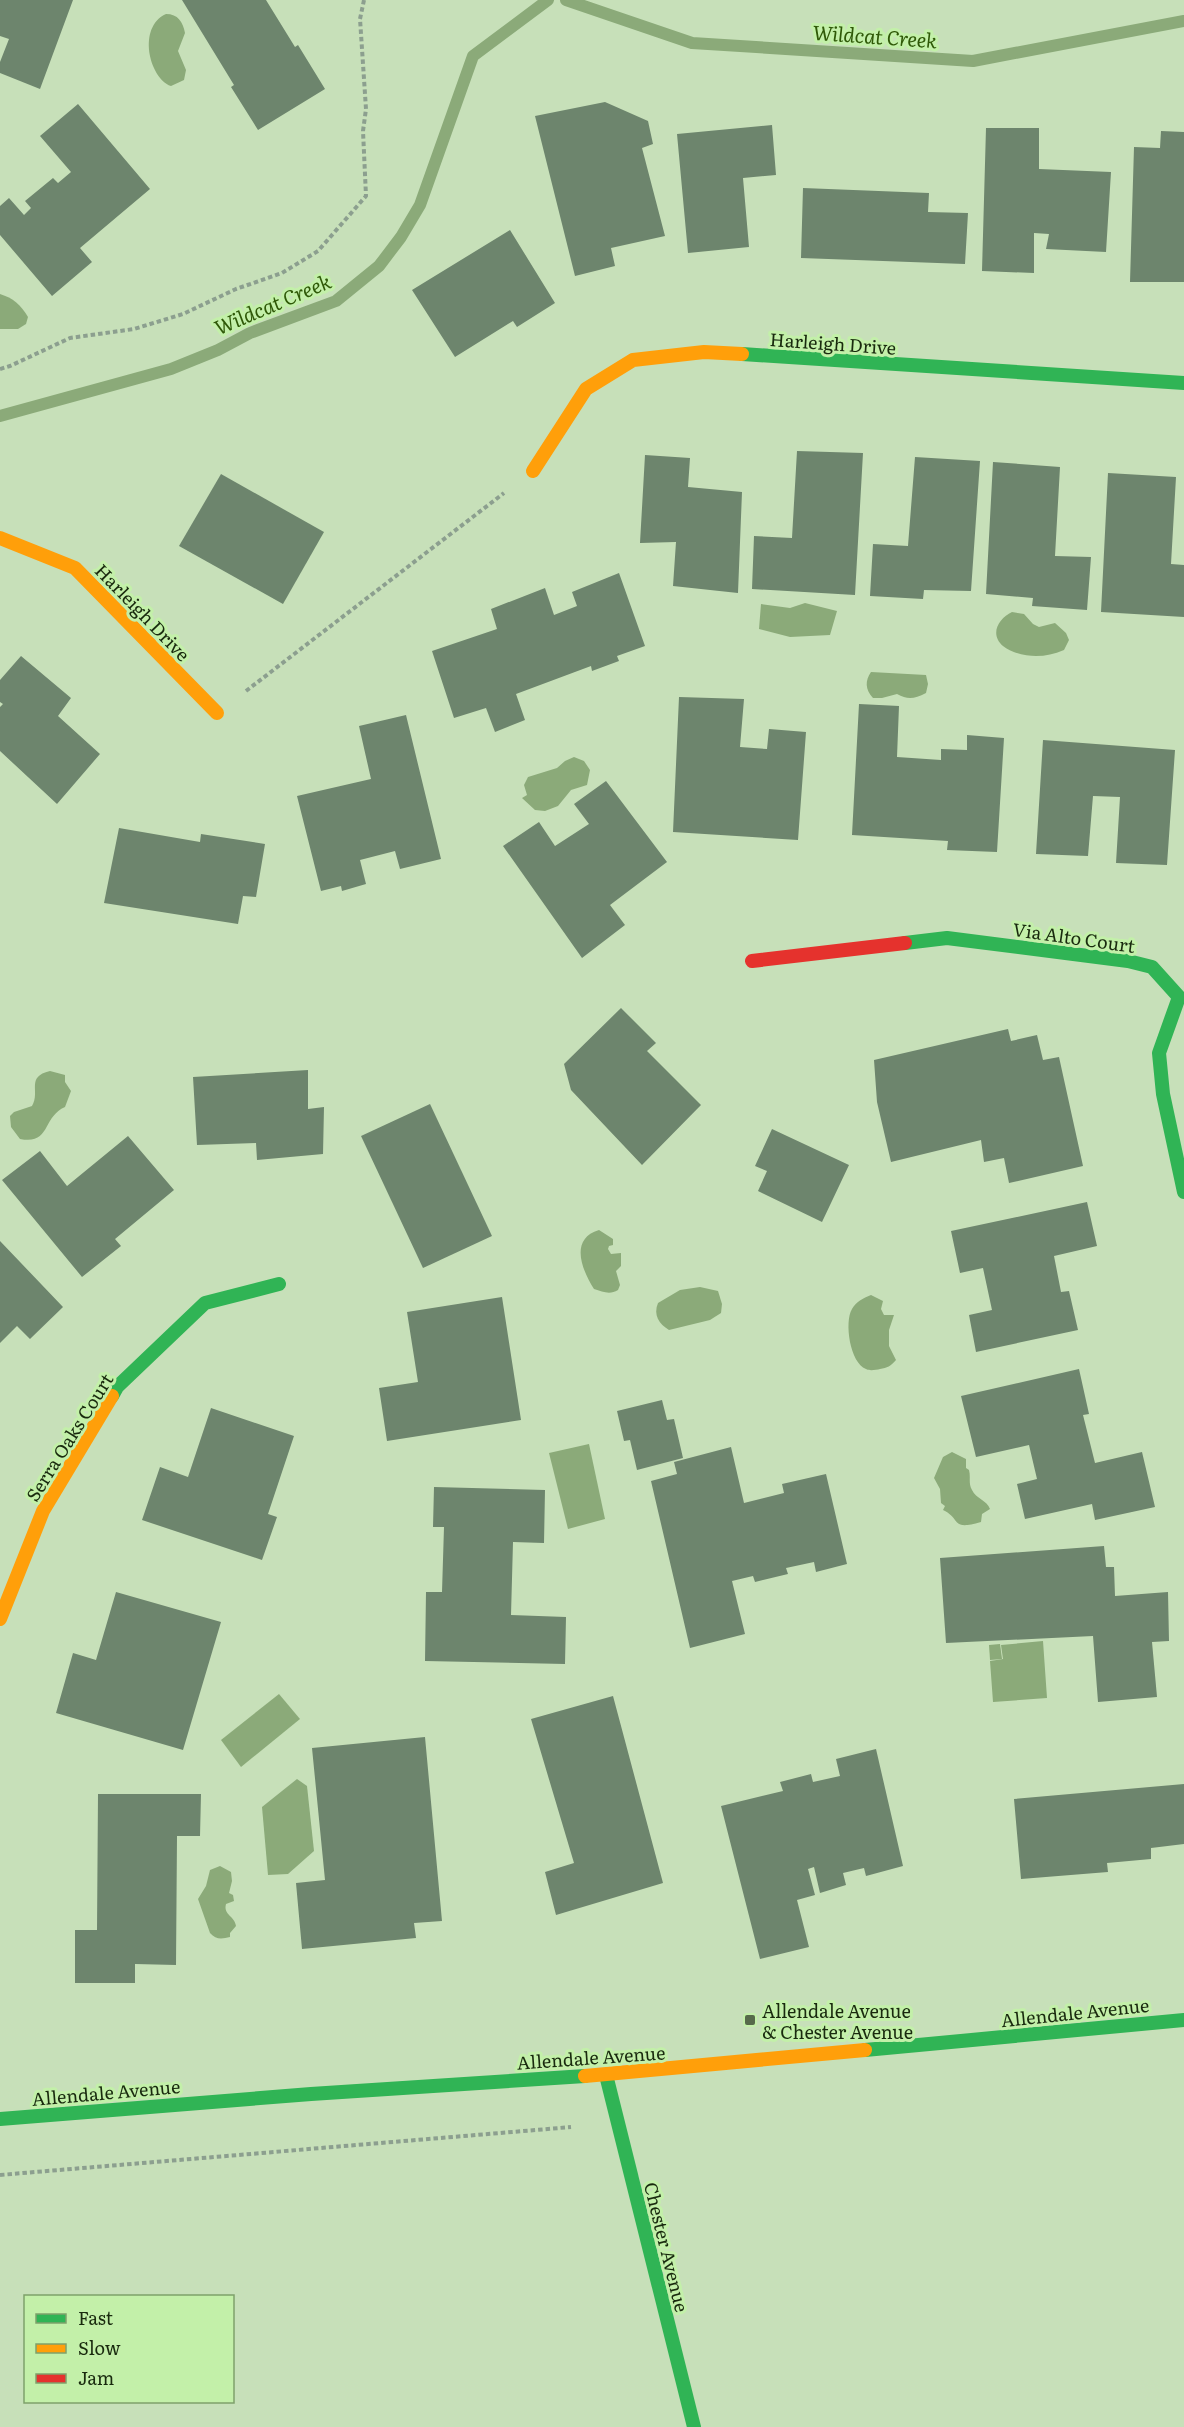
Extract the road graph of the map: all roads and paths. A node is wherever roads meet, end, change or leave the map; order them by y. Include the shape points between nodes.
1 (364, 0) edge
2 (0, 369) edge
3 (1184, 384) edge
4 (533, 471) joint
5 (0, 538) edge
6 (217, 713) joint
7 (752, 961) dead end
8 (1184, 1192) edge
9 (279, 1284) dead end
10 (0, 1619) edge
11 (1184, 2020) edge
12 (606, 2076) junction
13 (0, 2119) edge
14 (571, 2127) dead end
15 (0, 2175) edge
16 (694, 2427) edge

1 - 2 path via 360,19 366,100 366,196 318,251 282,273 183,315 134,329 70,338
3 - 4 street, Harleigh Drive via 704,352 633,360 586,389
4 - 6 path
5 - 6 street, Harleigh Drive via 75,568
7 - 8 street, Via Alto Court via 947,938 1152,967 1179,997 1159,1053 1163,1094
9 - 10 street, Serra Oaks Court via 206,1304 117,1387 43,1511
11 - 12 street, Allendale Avenue
12 - 13 street, Allendale Avenue
12 - 16 street, Chester Avenue
14 - 15 path

